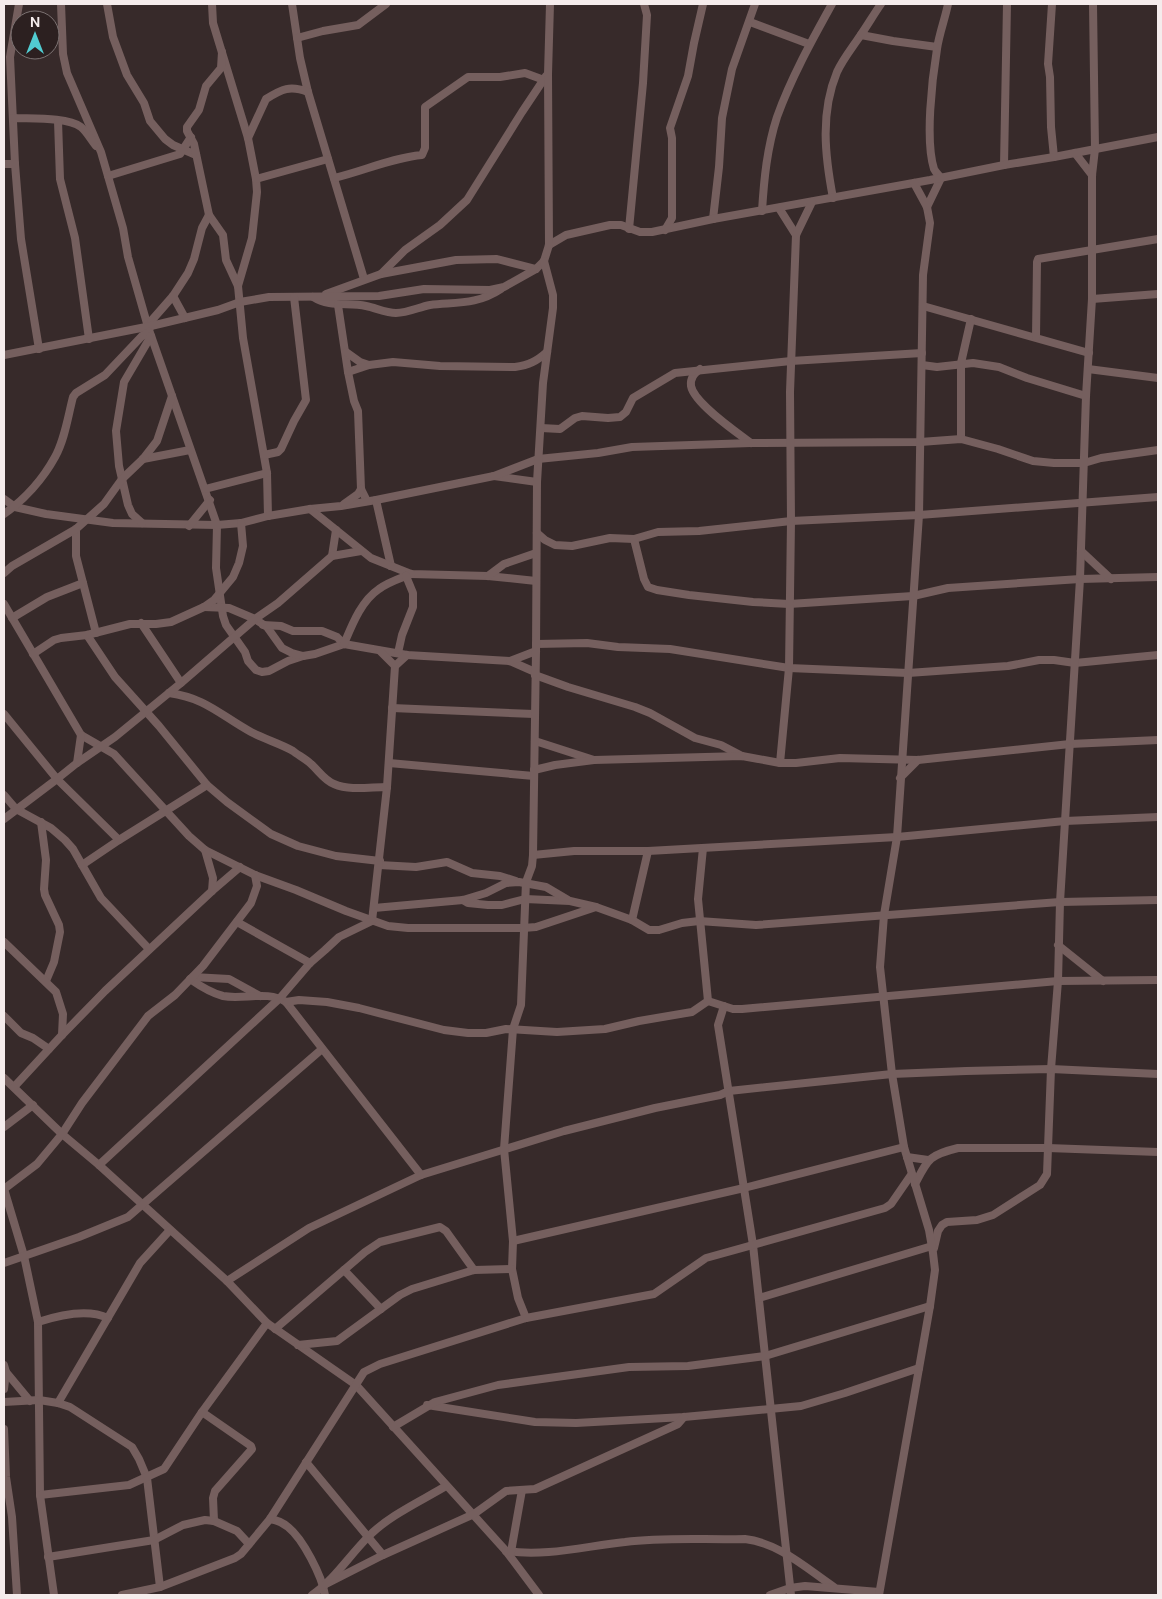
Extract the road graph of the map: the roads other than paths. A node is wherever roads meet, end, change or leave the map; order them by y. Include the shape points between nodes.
1 (19, 4) edge
2 (61, 4) edge
3 (107, 4) edge
4 (212, 4) edge
5 (292, 4) edge
6 (386, 4) edge
7 (550, 4) edge
8 (644, 4) edge
9 (703, 4) edge
10 (755, 4) edge
11 (832, 4) edge
12 (881, 4) edge
13 (948, 4) edge
14 (1007, 4) edge
15 (1052, 4) edge
16 (1093, 4) edge
17 (750, 22) junction
18 (861, 35) junction
19 (297, 38) junction
20 (809, 44) junction
21 (937, 47) junction
22 (222, 52) junction
23 (546, 77) junction
24 (308, 92) junction
25 (13, 118) junction
26 (58, 121) junction
27 (191, 137) junction
28 (1158, 137) edge
29 (248, 138) junction
30 (1095, 149) junction
31 (184, 150) junction
32 (101, 152) junction
33 (1075, 153) junction
34 (196, 156) junction
35 (1054, 157) junction
36 (328, 158) junction
37 (4, 164) edge
38 (15, 164) junction
39 (1004, 165) junction
40 (1092, 175) junction
41 (108, 176) junction
42 (334, 178) junction
43 (941, 178) junction
44 (256, 179) junction
45 (914, 183) junction
46 (833, 198) junction
47 (812, 202) junction
48 (927, 207) junction
49 (779, 208) junction
50 (762, 211) junction
51 (208, 215) junction
52 (714, 219) junction
53 (629, 228) junction
54 (665, 230) junction
55 (796, 235) junction
56 (1158, 239) edge
57 (549, 246) junction
58 (1093, 250) junction
59 (544, 261) junction
60 (536, 269) junction
61 (381, 274) junction
62 (364, 280) junction
63 (238, 286) junction
64 (504, 287) junction
65 (1158, 294) edge
66 (173, 296) junction
67 (294, 296) junction
68 (316, 296) junction
69 (1092, 299) junction
70 (240, 302) junction
71 (338, 305) junction
72 (923, 306) junction
73 (185, 318) junction
74 (971, 320) junction
75 (150, 330) junction
76 (1036, 337) junction
77 (89, 339) junction
78 (39, 349) junction
79 (346, 352) junction
80 (547, 352) junction
81 (922, 353) junction
82 (1089, 353) junction
83 (4, 355) edge
84 (791, 361) junction
85 (962, 363) junction
86 (369, 365) junction
87 (922, 365) junction
88 (700, 369) junction
89 (1088, 369) junction
90 (348, 372) junction
91 (1157, 377) edge
92 (172, 396) junction
93 (1086, 396) junction
94 (541, 428) junction
95 (961, 439) junction
96 (920, 442) junction
97 (751, 443) junction
98 (790, 444) junction
99 (190, 450) junction
100 (1158, 450) edge
101 (264, 454) junction
102 (538, 458) junction
103 (143, 459) junction
104 (1084, 463) junction
105 (267, 472) junction
106 (494, 476) junction
107 (122, 479) junction
108 (537, 482) junction
109 (205, 489) junction
110 (361, 489) junction
111 (1158, 497) edge
112 (4, 499) edge
113 (210, 500) junction
114 (376, 500) junction
115 (367, 501) junction
116 (1082, 503) junction
117 (15, 506) junction
118 (341, 506) junction
119 (310, 508) junction
120 (4, 514) edge
121 (919, 515) junction
122 (268, 516) junction
123 (87, 520) junction
124 (791, 521) junction
125 (142, 523) junction
126 (241, 523) junction
127 (189, 526) junction
128 (217, 526) junction
129 (76, 529) junction
130 (336, 530) junction
131 (537, 533) junction
132 (634, 539) junction
133 (361, 551) junction
134 (1081, 551) junction
135 (536, 553) junction
136 (332, 556) junction
137 (391, 566) junction
138 (4, 573) edge
139 (408, 575) junction
140 (488, 576) junction
141 (1158, 578) edge
142 (1080, 579) junction
143 (1111, 579) junction
144 (536, 581) junction
145 (83, 583) junction
146 (219, 595) junction
147 (912, 596) junction
148 (4, 604) edge
149 (789, 604) junction
150 (221, 606) junction
151 (204, 607) junction
152 (12, 618) junction
153 (254, 619) junction
154 (141, 623) junction
155 (263, 624) junction
156 (96, 633) junction
157 (88, 635) junction
158 (234, 637) junction
159 (344, 644) junction
160 (536, 647) junction
161 (380, 651) junction
162 (398, 653) junction
163 (33, 654) junction
164 (407, 655) junction
165 (1158, 655) edge
166 (303, 656) junction
167 (510, 661) junction
168 (1075, 663) junction
169 (396, 666) junction
170 (788, 668) junction
171 (908, 673) junction
172 (535, 674) junction
173 (181, 683) junction
174 (169, 692) junction
175 (392, 708) junction
176 (144, 711) junction
177 (4, 714) edge
178 (534, 714) junction
179 (80, 735) junction
180 (535, 740) junction
181 (1158, 740) edge
182 (1070, 744) junction
183 (102, 746) junction
184 (742, 756) junction
185 (594, 760) junction
186 (901, 760) junction
187 (918, 760) junction
188 (77, 763) junction
189 (389, 763) junction
190 (777, 763) junction
191 (534, 773) junction
192 (900, 778) junction
193 (57, 779) junction
194 (207, 785) junction
195 (387, 787) junction
196 (4, 795) edge
197 (10, 805) edge
198 (166, 811) junction
199 (1158, 817) edge
200 (4, 819) edge
201 (1065, 821) junction
202 (41, 822) junction
203 (897, 837) junction
204 (119, 840) junction
205 (703, 848) junction
206 (381, 849) junction
207 (205, 850) junction
208 (648, 851) junction
209 (533, 855) junction
210 (364, 860) junction
211 (379, 863) junction
212 (82, 866) junction
213 (240, 867) junction
214 (255, 875) junction
215 (522, 882) junction
216 (212, 891) junction
217 (463, 900) junction
218 (525, 900) junction
219 (1158, 900) edge
220 (570, 901) junction
221 (1060, 902) junction
222 (596, 907) junction
223 (374, 908) junction
224 (884, 915) junction
225 (632, 920) junction
226 (372, 921) junction
227 (699, 921) junction
228 (237, 922) junction
229 (523, 928) junction
230 (4, 942) edge
231 (1058, 945) junction
232 (149, 949) junction
233 (310, 963) junction
234 (192, 978) junction
235 (1158, 980) edge
236 (46, 981) junction
237 (1058, 981) junction
238 (1103, 981) junction
239 (260, 996) junction
240 (882, 997) junction
241 (283, 1000) junction
242 (708, 1001) junction
243 (724, 1006) junction
244 (4, 1016) edge
245 (514, 1029) junction
246 (62, 1035) junction
247 (49, 1049) junction
248 (322, 1049) junction
249 (1051, 1069) junction
250 (892, 1074) junction
251 (1158, 1074) edge
252 (4, 1078) edge
253 (14, 1087) junction
254 (729, 1092) junction
255 (33, 1105) junction
256 (4, 1128) edge
257 (62, 1134) junction
258 (904, 1147) junction
259 (1048, 1148) junction
260 (504, 1149) junction
261 (1158, 1152) edge
262 (907, 1156) junction
263 (928, 1160) junction
264 (100, 1166) junction
265 (421, 1175) junction
266 (911, 1175) junction
267 (915, 1184) junction
268 (744, 1188) junction
269 (4, 1189) edge
270 (143, 1205) junction
271 (170, 1230) junction
272 (513, 1242) junction
273 (753, 1245) junction
274 (932, 1250) junction
275 (24, 1256) junction
276 (4, 1263) edge
277 (344, 1270) junction
278 (474, 1270) junction
279 (512, 1270) junction
280 (227, 1282) junction
281 (759, 1298) junction
282 (930, 1306) junction
283 (381, 1310) junction
284 (108, 1318) junction
285 (526, 1318) junction
286 (38, 1322) junction
287 (267, 1324) junction
288 (275, 1329) junction
289 (298, 1345) junction
290 (765, 1356) junction
291 (5, 1368) edge
292 (919, 1368) junction
293 (356, 1385) junction
294 (4, 1389) edge
295 (30, 1400) junction
296 (39, 1400) junction
297 (4, 1402) edge
298 (58, 1403) junction
299 (427, 1406) junction
300 (770, 1409) junction
301 (202, 1412) junction
302 (684, 1417) junction
303 (393, 1427) junction
304 (4, 1429) edge
305 (306, 1462) junction
306 (147, 1478) junction
307 (446, 1486) junction
308 (522, 1490) junction
309 (40, 1495) junction
310 (474, 1514) junction
311 (270, 1518) junction
312 (214, 1521) junction
313 (369, 1536) junction
314 (154, 1540) junction
315 (249, 1544) junction
316 (509, 1551) junction
317 (383, 1555) junction
318 (787, 1555) junction
319 (48, 1557) junction
320 (160, 1587) junction
321 (834, 1587) junction
322 (326, 1591) edge
323 (790, 1591) edge
324 (879, 1593) edge
325 (17, 1595) edge
326 (54, 1595) edge
327 (122, 1595) edge
328 (312, 1595) edge
329 (539, 1595) edge
330 (770, 1595) edge

1 - 25 street via 10,57
2 - 32 street via 67,73
3 - 31 street via 113,37 127,75 144,103 150,121 166,139
4 - 22 street via 213,23
5 - 19 street
6 - 19 street via 358,25
7 - 23 street
8 - 53 street via 647,15 643,83
9 - 54 street via 688,76 670,128 672,218
10 - 17 street
11 - 20 street
12 - 18 street
13 - 21 street
14 - 39 street
15 - 35 street via 1048,64
16 - 30 street
17 - 20 street
17 - 52 street via 732,69 722,118
18 - 21 street
18 - 46 street via 838,71 826,122 825,145
19 - 24 street
20 - 50 street via 778,117 767,162
21 - 43 street via 931,141 935,171
22 - 27 street via 221,68 206,86 199,110 187,127
22 - 29 street
23 - 42 street via 525,73 464,78 425,106 425,148 422,155 392,160
23 - 57 street
23 - 61 street via 467,200 440,225 405,250
24 - 29 street via 290,88 266,99
24 - 36 street
25 - 26 street
25 - 38 street
26 - 32 street via 82,128
26 - 77 street via 60,179 75,238
27 - 31 street
27 - 34 street
28 - 30 street
29 - 44 street
30 - 33 street
30 - 40 street
31 - 34 street
31 - 41 street via 174,157
32 - 41 street
33 - 35 street
33 - 40 street
34 - 51 street
35 - 39 street
36 - 42 street
36 - 44 street
37 - 38 street
38 - 78 street via 21,239
39 - 43 street
40 - 58 street
41 - 75 street
42 - 62 street
43 - 45 street
43 - 48 street
44 - 63 street via 252,238
45 - 46 street
45 - 48 street
46 - 47 street
47 - 49 street
47 - 55 street
48 - 72 street via 930,233
49 - 50 street
49 - 55 street
50 - 52 street
51 - 63 street via 223,235 226,260
51 - 66 street via 188,273
52 - 54 street
53 - 54 street via 640,232
53 - 57 street via 610,225 591,229 566,235
55 - 84 street
56 - 58 street
57 - 59 street
58 - 69 street
58 - 76 street via 1038,259
59 - 60 street
59 - 80 street via 553,295
60 - 61 street via 480,258 434,262
60 - 64 street
61 - 62 street
62 - 68 street
63 - 70 street
64 - 68 street via 490,290 424,289 379,296
64 - 71 street via 492,295 467,303 430,305 402,313
65 - 69 street
66 - 73 street
66 - 75 street via 152,320
67 - 68 street
67 - 70 street
67 - 101 street via 306,400 281,449
68 - 71 street via 318,301
69 - 82 street
70 - 73 street
70 - 101 street
71 - 79 street
72 - 74 street
72 - 81 street
73 - 75 street
74 - 76 street
74 - 85 street
75 - 77 street
75 - 92 street
75 - 107 street via 121,393 116,431
75 - 117 street via 105,375 76,393 56,456
76 - 82 street
77 - 78 street
78 - 83 street
79 - 86 street
79 - 90 street
80 - 86 street via 528,365 516,367 393,362
80 - 94 street
81 - 84 street
81 - 87 street
82 - 89 street
84 - 88 street
84 - 98 street
85 - 87 street via 936,368
85 - 93 street via 999,367
85 - 95 street
86 - 90 street
87 - 96 street
88 - 94 street via 671,374 639,393 620,417 582,416 560,429
88 - 97 street via 692,378 695,395
89 - 91 street
89 - 93 street
90 - 110 street via 358,418
92 - 99 street
92 - 103 street via 157,441
93 - 104 street
94 - 102 street
95 - 96 street
95 - 104 street via 1033,461
96 - 98 street
96 - 121 street
97 - 98 street
97 - 102 street via 632,446 598,453
98 - 124 street
99 - 103 street
99 - 109 street
100 - 104 street
101 - 105 street
102 - 106 street
102 - 108 street
103 - 107 street
104 - 116 street
105 - 109 street
105 - 122 street
106 - 108 street
106 - 114 street
107 - 123 street via 104,504
107 - 125 street via 132,514
108 - 131 street
109 - 113 street
110 - 115 street
110 - 118 street
111 - 116 street
112 - 117 street
113 - 127 street
113 - 128 street
114 - 115 street
114 - 137 street
115 - 118 street
116 - 121 street
116 - 134 street
117 - 120 street
117 - 123 street
118 - 119 street
119 - 122 street
119 - 130 street
121 - 124 street
121 - 147 street
122 - 126 street
123 - 125 street
123 - 129 street
124 - 132 street via 658,532
124 - 149 street
125 - 127 street
126 - 128 street
126 - 146 street via 243,546 239,563
127 - 128 street
128 - 146 street
129 - 138 street
129 - 145 street via 75,548
130 - 133 street
130 - 136 street
131 - 132 street via 555,545 572,546 610,538
131 - 135 street
132 - 149 street via 648,587 698,596
133 - 136 street
133 - 137 street
134 - 142 street
134 - 143 street
135 - 140 street via 504,564
135 - 144 street
136 - 153 street via 278,603
137 - 139 street
139 - 140 street
139 - 159 street via 380,588 364,602
139 - 162 street via 413,607
140 - 144 street
141 - 143 street
142 - 143 street
142 - 147 street via 948,588
142 - 168 street
144 - 160 street
145 - 152 street via 48,597
145 - 156 street
146 - 150 street
146 - 151 street
147 - 149 street
147 - 171 street
148 - 152 street
149 - 170 street
150 - 151 street
150 - 153 street
150 - 158 street via 226,625
151 - 154 street via 171,622
152 - 163 street
153 - 155 street
153 - 158 street
154 - 156 street
154 - 173 street
155 - 159 street via 293,631 322,631
155 - 166 street via 282,648
156 - 157 street
157 - 163 street via 54,640
157 - 176 street via 115,677
158 - 166 street via 251,666 262,672
158 - 173 street
159 - 161 street
159 - 166 street
160 - 167 street
160 - 170 street via 587,643 670,649
160 - 172 street
161 - 162 street
161 - 169 street
162 - 164 street
163 - 179 street
164 - 167 street
164 - 169 street
165 - 168 street
167 - 172 street
168 - 171 street via 1039,660 1008,666
168 - 182 street
169 - 175 street
170 - 171 street
170 - 190 street via 782,753
171 - 186 street
172 - 178 street
172 - 184 street via 635,706 695,738 721,745
173 - 174 street
174 - 176 street
174 - 195 street via 207,704 251,732 292,750 333,784 346,788
175 - 178 street
175 - 189 street
176 - 183 street
176 - 194 street
177 - 193 street
178 - 180 street
179 - 183 street
179 - 188 street
180 - 185 street
180 - 191 street
181 - 182 street
182 - 187 street
182 - 201 street
183 - 188 street
183 - 198 street via 114,754
184 - 185 street
184 - 190 street
185 - 191 street via 555,765
186 - 187 street
186 - 190 street via 840,758
186 - 192 street
187 - 192 street
188 - 193 street
189 - 191 street
189 - 195 street
191 - 209 street
192 - 203 street
193 - 197 street
193 - 204 street
194 - 198 street
194 - 210 street via 284,841 314,851
195 - 206 street
196 - 197 street
197 - 200 street
197 - 202 street
198 - 204 street
198 - 207 street
199 - 201 street
201 - 203 street
201 - 221 street
202 - 212 street via 73,848
202 - 236 street via 46,860 45,895 60,932
203 - 205 street
203 - 224 street
204 - 212 street
205 - 208 street
205 - 227 street
206 - 210 street
206 - 211 street
207 - 213 street
207 - 216 street via 213,878
208 - 209 street via 574,851
208 - 225 street
209 - 215 street via 532,866
210 - 211 street
211 - 215 street via 416,867 447,862 472,874
211 - 223 street
212 - 232 street via 101,898
213 - 214 street
213 - 216 street
214 - 226 street
214 - 228 street via 257,886 254,896
215 - 217 street via 506,883
215 - 218 street
215 - 220 street via 551,890
216 - 232 street
217 - 218 street via 488,905
217 - 223 street
218 - 220 street
218 - 229 street
219 - 221 street
220 - 222 street
221 - 224 street
221 - 231 street
222 - 225 street
222 - 229 street via 536,927
223 - 226 street
224 - 227 street via 756,925
224 - 240 street via 880,967
225 - 227 street via 649,930
226 - 229 street via 408,928
226 - 233 street via 340,937
227 - 242 street
228 - 233 street
228 - 234 street
229 - 245 street via 521,1005
230 - 236 street
231 - 237 street
231 - 238 street
232 - 246 street
233 - 241 street
234 - 239 street via 229,979
234 - 239 street via 200,986 221,996
234 - 257 street via 148,1016
235 - 238 street
236 - 246 street via 62,1006
237 - 238 street
237 - 240 street
237 - 249 street
239 - 241 street
240 - 243 street via 742,1010
240 - 250 street
241 - 245 street via 327,1002 444,1030 486,1033
241 - 248 street
241 - 264 street
242 - 243 street
242 - 245 street via 692,1012 605,1029 556,1032
243 - 254 street via 718,1025
244 - 247 street via 21,1032
245 - 260 street
246 - 247 street
247 - 253 street
248 - 265 street
248 - 270 street
249 - 250 street
249 - 251 street
249 - 259 street
250 - 254 street
250 - 258 street
252 - 253 street
253 - 255 street
254 - 260 street via 655,1108
254 - 268 street
255 - 256 street
255 - 257 street
257 - 264 street
257 - 269 street via 37,1164
258 - 262 street
258 - 268 street
259 - 261 street
259 - 263 street via 958,1148
259 - 274 street via 1047,1174 1040,1185 986,1218 942,1225
260 - 265 street
260 - 272 street
262 - 263 street
262 - 266 street
263 - 267 street
264 - 270 street
265 - 280 street via 309,1228
266 - 267 street
266 - 273 street via 885,1208
267 - 274 street
268 - 272 street
268 - 273 street
269 - 275 street
270 - 271 street
270 - 275 street via 128,1216 96,1230
271 - 280 street
271 - 284 street via 140,1263
272 - 279 street
273 - 281 street
273 - 285 street via 706,1258 654,1294
274 - 281 street
274 - 282 street via 935,1270
275 - 276 street
275 - 286 street
277 - 278 street via 380,1242 440,1228 446,1231
277 - 283 street
277 - 288 street
278 - 279 street
278 - 283 street via 412,1289
279 - 285 street
280 - 287 street
281 - 290 street
282 - 290 street
282 - 292 street
283 - 289 street via 337,1341
284 - 286 street via 87,1313
284 - 298 street
285 - 293 street via 380,1364 364,1372
286 - 296 street
287 - 288 street
287 - 301 street
288 - 289 street
289 - 293 street
290 - 299 street via 688,1366 629,1367 527,1380 489,1387
290 - 300 street
291 - 294 street
291 - 295 street
292 - 300 street via 815,1403
292 - 324 street
293 - 303 street
293 - 305 street
295 - 296 street
295 - 297 street
296 - 298 street
296 - 309 street
298 - 306 street via 127,1442 136,1452
299 - 302 street via 535,1422
299 - 303 street
300 - 302 street
300 - 318 street
301 - 306 street via 166,1467
301 - 312 street via 252,1449 215,1490
302 - 308 street via 678,1424 535,1489
303 - 307 street
304 - 325 street
305 - 311 street
305 - 313 street
306 - 309 street via 114,1488
306 - 314 street
307 - 310 street
307 - 313 street
308 - 310 street via 506,1491
308 - 316 street
309 - 319 street
310 - 316 street
310 - 317 street
311 - 315 street
311 - 322 street via 280,1521 294,1533
312 - 314 street via 183,1525
312 - 315 street via 237,1531
313 - 317 street
313 - 322 street
314 - 319 street
314 - 320 street
315 - 320 street via 235,1558
316 - 318 street via 577,1550 634,1541 745,1539 771,1545
316 - 329 street
317 - 322 street
318 - 321 street
318 - 323 street
319 - 326 street
320 - 327 street
321 - 323 street
321 - 324 street
322 - 328 street
323 - 330 street

